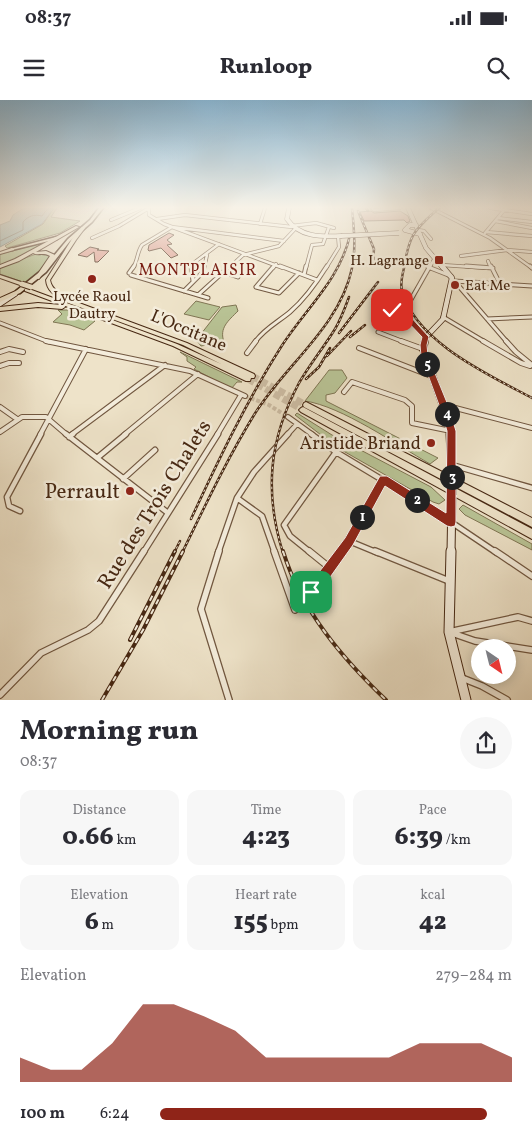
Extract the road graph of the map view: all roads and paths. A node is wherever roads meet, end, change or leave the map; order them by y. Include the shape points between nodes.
1 (58, 236) edge
2 (62, 236) edge
3 (72, 236) edge
4 (76, 236) edge
5 (96, 236) edge
6 (157, 236) edge
7 (197, 236) edge
8 (248, 236) edge
9 (288, 236) edge
10 (326, 236) joint
11 (339, 236) joint
12 (421, 236) edge
13 (428, 236) edge
14 (485, 236) edge
15 (92, 238) dead end
16 (431, 239) dead end
17 (284, 241) junction
18 (219, 244) junction
19 (12, 249) joint
20 (507, 250) junction
21 (532, 252) edge
22 (0, 253) edge
23 (246, 253) junction
24 (207, 255) junction
25 (461, 256) dead end
26 (22, 258) junction
27 (435, 258) junction
28 (488, 260) dead end
29 (276, 264) junction
30 (442, 265) junction
31 (0, 267) edge
32 (428, 267) junction
33 (531, 267) edge
34 (493, 268) junction
35 (224, 272) junction
36 (299, 273) junction
37 (304, 275) junction
38 (0, 276) edge
39 (238, 277) dead end
40 (37, 278) junction
41 (451, 278) junction
42 (317, 280) junction
43 (0, 281) edge
44 (193, 281) junction
45 (500, 284) junction
46 (532, 286) edge
47 (19, 288) junction
48 (29, 289) junction
49 (184, 290) junction
50 (198, 295) junction
51 (208, 298) dead end
52 (0, 302) edge
53 (408, 303) dead end
54 (78, 304) junction
55 (383, 304) dead end
56 (3, 309) edge
57 (89, 314) junction
58 (443, 317) junction
59 (527, 317) joint
60 (487, 319) junction
61 (532, 319) edge
62 (0, 323) edge
63 (378, 332) dead end
64 (426, 337) junction
65 (359, 348) dead end
66 (86, 349) junction
67 (423, 350) junction
68 (0, 352) edge
69 (23, 352) dead end
70 (247, 353) dead end
71 (508, 355) junction
72 (523, 358) junction
73 (19, 363) dead end
74 (164, 365) junction
75 (0, 366) edge
76 (532, 366) edge
77 (198, 374) junction
78 (432, 376) junction
79 (344, 392) dead end
80 (444, 405) junction
81 (0, 407) edge
82 (288, 417) tunnel mouth
83 (17, 419) junction
84 (50, 420) junction
85 (297, 424) junction
86 (532, 428) edge
87 (451, 431) junction
88 (0, 432) edge
89 (69, 437) junction
90 (155, 450) dead end
91 (336, 452) junction
92 (97, 458) junction
93 (452, 465) junction
94 (123, 479) junction
95 (383, 480) junction
96 (532, 488) edge
97 (237, 498) junction
98 (20, 511) dead end
99 (168, 513) junction
100 (451, 522) junction
101 (532, 523) edge
102 (532, 534) edge
103 (349, 542) junction
104 (330, 568) junction
105 (532, 576) edge
106 (450, 581) junction
107 (311, 592) dead end
108 (295, 610) dead end
109 (532, 621) edge
110 (92, 629) joint
111 (449, 632) junction
112 (532, 650) edge
113 (460, 678) junction
114 (0, 695) edge
115 (228, 700) edge
116 (466, 700) edge
117 (507, 700) edge

1 - 19 main road
2 - 26 highway
3 - 40 main road
4 - 54 highway via 48,282 54,292
5 - 15 street
6 - 49 street via 139,249 138,260 130,274
7 - 18 street
8 - 17 street
9 - 17 street
10 - 11 street
10 - 37 street via 323,245 312,245
11 - 42 street via 339,248
12 - 27 street
13 - 16 street
14 - 20 street
17 - 23 street via 278,246
18 - 23 street
18 - 24 street
19 - 22 highway
20 - 21 street
20 - 25 street
20 - 33 street
23 - 29 street
23 - 35 street
24 - 44 street via 203,272
24 - 44 street via 191,265
26 - 31 highway
26 - 40 highway via 39,252 53,255
27 - 30 street
27 - 32 street
28 - 34 street
29 - 36 street
29 - 36 street via 256,287 279,293
30 - 34 street
30 - 41 street
32 - 41 street
32 - 53 street
34 - 45 street
35 - 39 street
35 - 50 street
36 - 37 street
37 - 42 street
38 - 47 highway, L'Occitane
40 - 47 main road
41 - 45 street
41 - 58 street
41 - 60 street
42 - 70 street via 291,311 262,332
43 - 47 highway, L'Occitane
44 - 49 street
45 - 46 street
47 - 48 highway, L'Occitane
47 - 52 highway
48 - 54 highway, L'Occitane
48 - 57 highway, L'Occitane
49 - 50 street
50 - 51 street
54 - 57 highway, L'Occitane via 185,344 250,378 175,345
55 - 64 street via 406,317
56 - 57 highway via 48,304
58 - 64 street
58 - 71 street
59 - 60 street
59 - 61 street
60 - 72 street
62 - 66 street via 34,338
63 - 67 street
64 - 67 street
65 - 78 street
66 - 74 street
66 - 84 street
67 - 78 street
68 - 69 street via 9,349
71 - 72 street
71 - 76 street
72 - 76 street
73 - 75 street
74 - 77 street
74 - 89 street
77 - 92 street
77 - 99 street, Rue des Trois Chalets via 243,396
78 - 80 street
79 - 87 street via 352,382 405,400 412,406 412,423
80 - 86 street
80 - 87 street
81 - 83 street
82 - 85 street
83 - 84 street via 46,417
83 - 88 street
84 - 89 street
84 - 98 street via 7,497 9,506
85 - 91 street
85 - 97 street via 254,472
87 - 93 street
89 - 92 street
90 - 94 street
91 - 95 street
91 - 104 street via 284,525 290,536
92 - 94 street
93 - 96 street
93 - 100 street, bridge
94 - 99 street
95 - 100 street
95 - 103 street
97 - 108 street via 262,516
97 - 115 street via 201,609
99 - 110 street, Rue des Trois Chalets
100 - 105 street
100 - 106 street
101 - 102 highway via 304,407
103 - 104 street
103 - 106 street
104 - 107 street
106 - 111 street
109 - 111 street via 518,617
110 - 114 street via 48,650
111 - 112 street via 475,641
111 - 113 street
113 - 116 street
113 - 117 street

